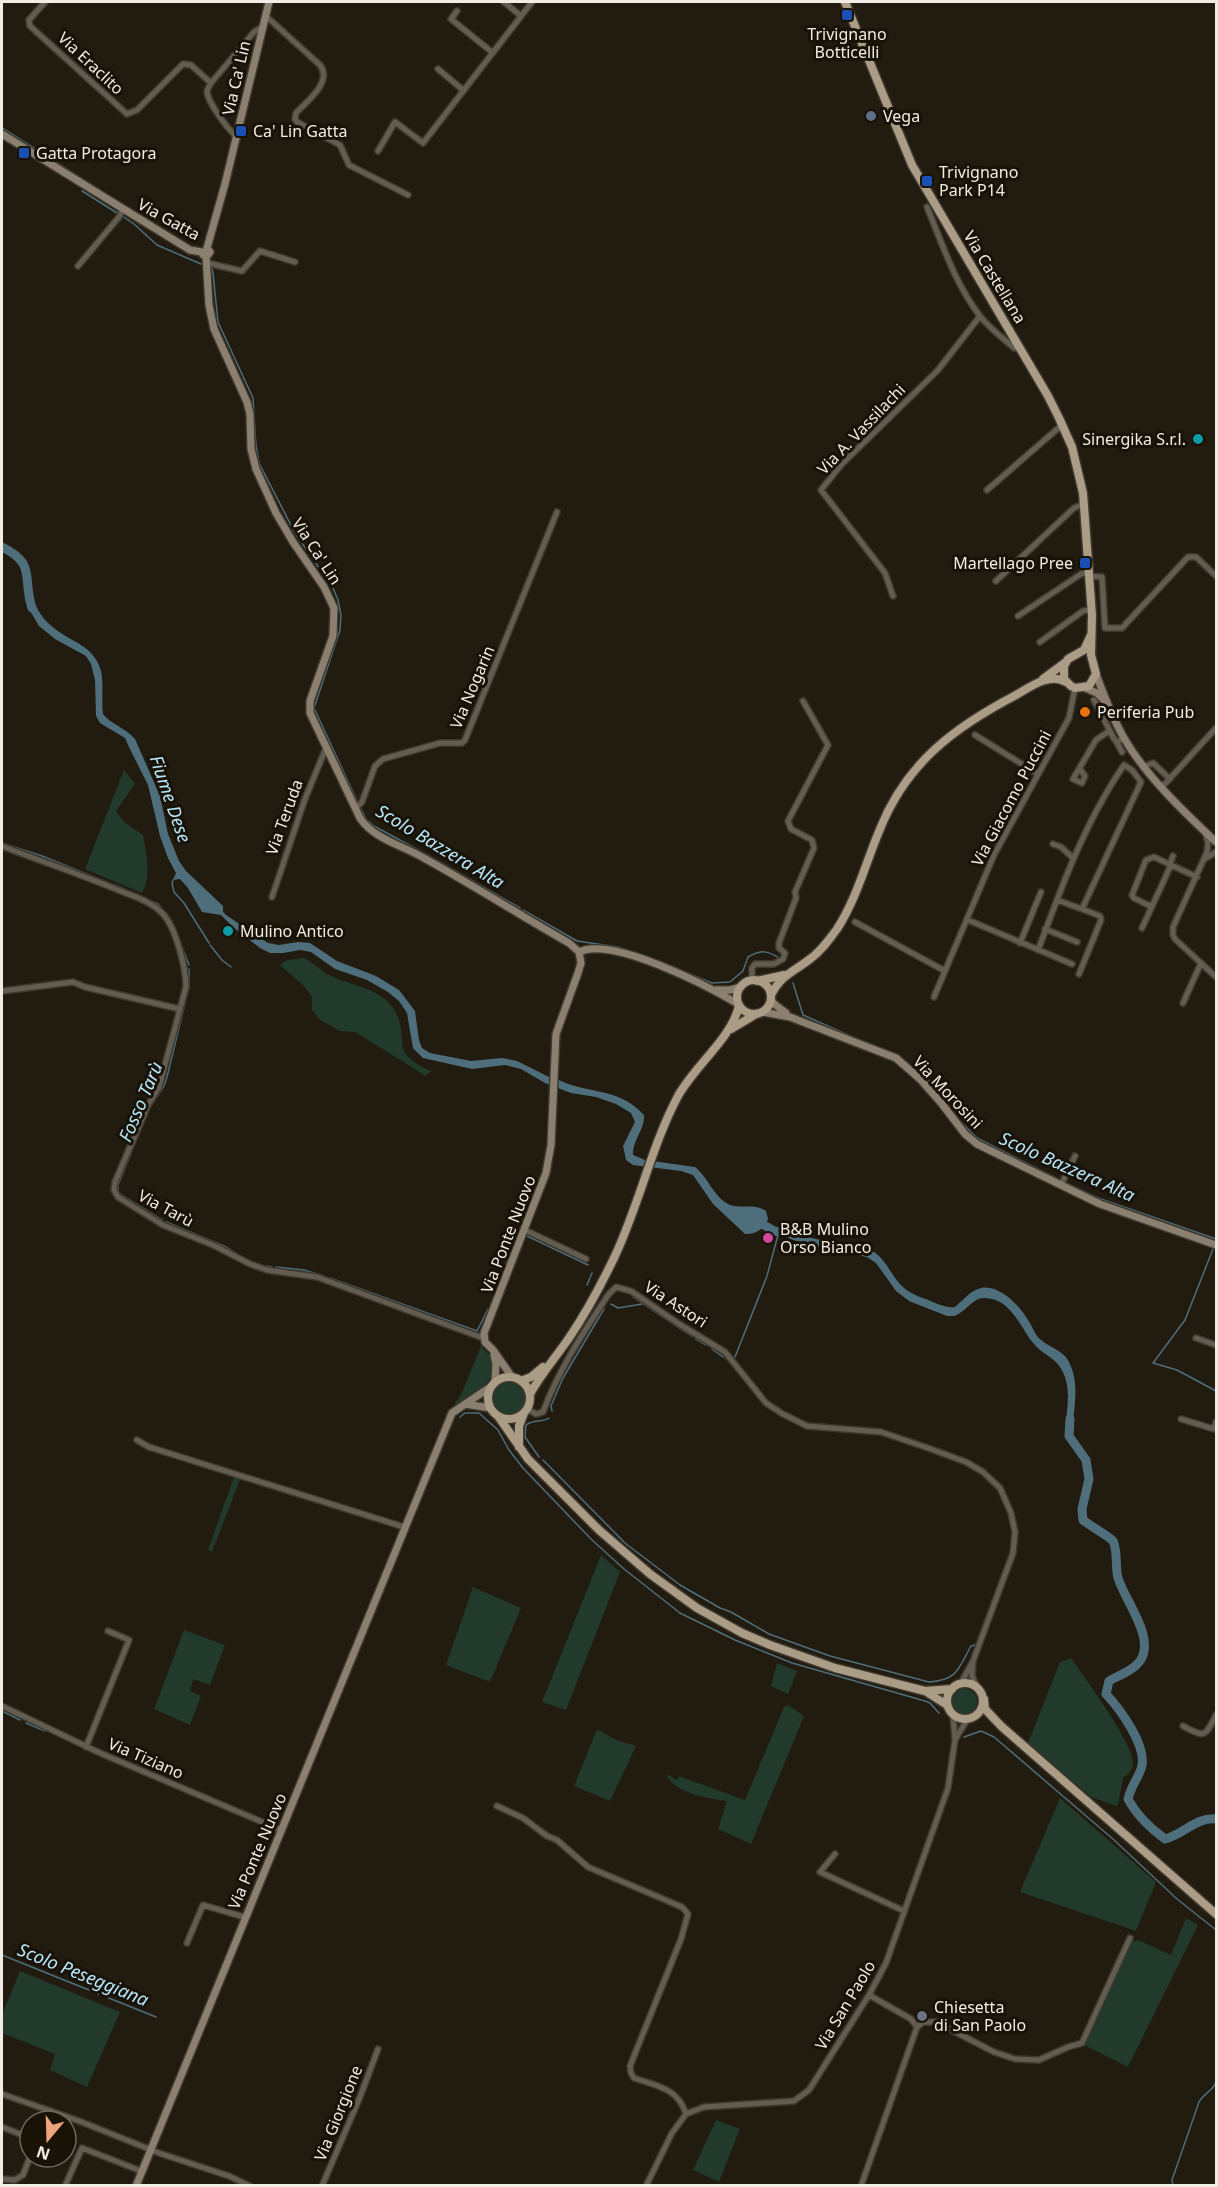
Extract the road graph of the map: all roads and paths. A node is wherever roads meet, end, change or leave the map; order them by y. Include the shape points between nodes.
1 (45, 2) edge
2 (269, 2) edge
3 (504, 2) edge
4 (532, 2) edge
5 (845, 2) edge
6 (457, 11) dead end
7 (521, 16) junction
8 (264, 19) junction
9 (262, 27) junction
10 (493, 53) junction
11 (438, 69) dead end
12 (211, 83) junction
13 (463, 90) junction
14 (2, 134) edge
15 (237, 136) junction
16 (378, 151) dead end
17 (408, 195) dead end
18 (927, 207) dead end
19 (122, 212) junction
20 (945, 222) junction
21 (936, 228) junction
22 (206, 255) junction
23 (295, 262) dead end
24 (78, 266) dead end
25 (980, 316) junction
26 (1020, 347) junction
27 (1063, 424) junction
28 (987, 490) dead end
29 (1084, 504) junction
30 (556, 512) dead end
31 (1089, 574) junction
32 (1216, 576) edge
33 (996, 581) dead end
34 (893, 596) dead end
35 (1091, 610) junction
36 (1018, 616) dead end
37 (1091, 635) junction
38 (1040, 642) dead end
39 (1075, 656) junction
40 (1066, 662) junction
41 (1093, 662) junction
42 (1096, 674) junction
43 (1040, 682) junction
44 (1067, 683) junction
45 (1080, 688) junction
46 (803, 700) dead end
47 (1095, 700) dead end
48 (1105, 702) junction
49 (1216, 728) edge
50 (1109, 731) junction
51 (975, 735) dead end
52 (1124, 738) junction
53 (1116, 741) junction
54 (326, 748) junction
55 (1122, 752) dead end
56 (1143, 765) junction
57 (1080, 769) dead end
58 (1132, 770) junction
59 (1038, 774) junction
60 (1170, 779) junction
61 (1162, 787) junction
62 (358, 806) junction
63 (1204, 830) junction
64 (1216, 837) edge
65 (1053, 844) dead end
66 (1216, 844) edge
67 (2, 846) edge
68 (1212, 854) edge
69 (1173, 856) dead end
70 (1073, 858) junction
71 (1171, 864) junction
72 (1197, 877) junction
73 (1041, 892) dead end
74 (272, 897) dead end
75 (1057, 900) junction
76 (1152, 907) junction
77 (1082, 909) junction
78 (968, 920) junction
79 (855, 922) dead end
80 (1142, 928) dead end
81 (1045, 929) junction
82 (1077, 942) dead end
83 (1020, 943) junction
84 (1038, 950) junction
85 (579, 952) junction
86 (1201, 963) junction
87 (1072, 964) dead end
88 (945, 971) junction
89 (1079, 974) dead end
90 (785, 975) junction
91 (1216, 977) edge
92 (754, 981) junction
93 (741, 987) junction
94 (716, 990) junction
95 (2, 991) edge
96 (771, 997) junction
97 (934, 997) dead end
98 (1183, 1003) dead end
99 (739, 1005) junction
100 (180, 1010) junction
101 (759, 1013) junction
102 (790, 1017) junction
103 (730, 1029) junction
104 (1075, 1156) dead end
105 (1061, 1185) junction
106 (525, 1230) junction
107 (1216, 1245) edge
108 (586, 1259) dead end
109 (483, 1338) junction
110 (1196, 1338) dead end
111 (1216, 1345) edge
112 (493, 1350) junction
113 (556, 1354) junction
114 (512, 1377) junction
115 (521, 1381) junction
116 (492, 1385) junction
117 (530, 1394) junction
118 (465, 1404) junction
119 (490, 1408) junction
120 (525, 1411) junction
121 (498, 1416) junction
122 (1181, 1419) dead end
123 (1216, 1422) edge
124 (137, 1440) dead end
125 (519, 1448) junction
126 (404, 1527) junction
127 (108, 1631) dead end
128 (973, 1661) junction
129 (961, 1683) junction
130 (977, 1687) junction
131 (952, 1689) junction
132 (924, 1691) junction
133 (984, 1700) junction
134 (947, 1705) junction
135 (2, 1706) edge
136 (953, 1715) junction
137 (1216, 1715) edge
138 (970, 1719) junction
139 (1001, 1726) junction
140 (1183, 1726) dead end
141 (955, 1740) junction
142 (86, 1747) junction
143 (497, 1806) dead end
144 (281, 1830) junction
145 (835, 1854) dead end
146 (904, 1911) junction
147 (1216, 1914) edge
148 (244, 1917) junction
149 (1130, 1938) dead end
150 (187, 1943) dead end
151 (869, 1995) junction
152 (916, 2027) junction
153 (378, 2049) dead end
154 (2, 2094) edge
155 (686, 2114) junction
156 (2, 2127) edge
157 (18, 2133) edge
158 (150, 2149) junction
159 (25, 2169) edge
160 (141, 2171) junction
161 (2, 2179) edge
162 (65, 2186) edge
163 (136, 2186) edge
164 (249, 2186) edge
165 (322, 2186) edge
166 (646, 2186) edge
167 (861, 2186) edge

1 - 12 street, Via Eraclito via 29,20 30,26 127,114 138,110 183,64 191,65
2 - 8 street, Via Ca' Lin
3 - 7 street
4 - 7 street
5 - 20 main road, Via Castellana via 908,158
6 - 10 street via 451,19
7 - 10 street
8 - 9 street, Via Ca' Lin
8 - 17 street via 320,65 325,75 324,82 296,113 295,120 340,145 349,165
9 - 12 street, Via Ca' Lin
9 - 15 street, Via Ca' Lin
10 - 13 street
11 - 13 street
12 - 15 street, Via Ca' Lin via 209,98 228,129
13 - 16 street via 423,143 395,122
14 - 19 street, Via Gatta
15 - 22 street, Via Ca' Lin
18 - 21 street, Via Castellana
19 - 22 street, Via Gatta
19 - 24 street, Via Gatta
20 - 21 street, Via Castellana
20 - 26 main road, Via Castellana
21 - 25 street, Via Castellana via 958,280
22 - 23 street via 242,271 264,251
22 - 54 street, Via Ca' Lin via 212,322 248,402 256,469 276,513 334,608 333,636 309,706
25 - 26 street, Via Castellana via 1014,348
25 - 34 street, Via A. Vassilachi via 938,370 841,465 821,490 885,573
26 - 27 main road, Via Castellana
27 - 28 street
27 - 29 main road, Via Castellana
29 - 31 main road, Via Castellana
29 - 33 street via 1074,508
30 - 62 street, Via Nogarin via 465,740 433,744 383,759 375,766
31 - 32 street via 1102,577 1105,628 1122,628 1188,557 1196,557
31 - 35 main road, Via Castellana
31 - 36 street via 1081,573
35 - 37 main road, Via Castellana
35 - 38 street via 1083,611
37 - 39 main road via 1084,650
37 - 41 main road, Via Castellana
39 - 40 main road
39 - 41 main road
40 - 43 main road
40 - 44 main road via 1063,675
41 - 42 main road
42 - 45 main road via 1093,683
42 - 48 street
43 - 44 main road via 1056,678
43 - 90 main road via 972,718 918,765 884,818 841,922 814,956
44 - 45 main road
45 - 48 street via 1097,693
45 - 59 street, Via Giacomo Puccini via 1069,718
46 - 92 street via 828,745 788,822 791,829 815,843 779,943 785,953 783,959 774,964 755,964
47 - 50 street
48 - 52 street
49 - 60 street
50 - 53 street
50 - 57 street via 1096,740
51 - 59 street
52 - 53 street
52 - 56 street
53 - 55 street
54 - 62 street, Via Ca' Lin
54 - 74 street, Via Teruda
56 - 58 street
56 - 60 street via 1153,763
56 - 61 street
58 - 70 street via 1125,763
58 - 77 street via 1141,782
59 - 78 street, Via Giacomo Puccini via 994,855
60 - 61 street
61 - 63 street
62 - 85 street, Via Ca' Lin via 364,824 379,835
63 - 64 street
63 - 66 street
63 - 68 street
65 - 70 street
66 - 68 street
67 - 100 street, Via Tarù via 114,888 163,914 186,973
68 - 72 street
69 - 71 street
70 - 75 street
71 - 72 street
71 - 76 street
71 - 76 street via 1149,857 1132,891 1134,898
72 - 86 street via 1172,930 1175,939
73 - 83 street
75 - 77 street
75 - 81 street
76 - 80 street
77 - 89 street via 1101,920
78 - 83 street
78 - 88 street, Via Giacomo Puccini
79 - 88 street
81 - 82 street
81 - 84 street
83 - 84 street
84 - 87 street
85 - 94 street via 589,948 619,952
85 - 106 street, Via Ponte Nuovo via 578,973 556,1034 546,1173
86 - 91 street
86 - 98 street
88 - 97 street, Via Giacomo Puccini
90 - 92 main road
90 - 96 main road
92 - 93 main road
92 - 96 main road via 766,986
93 - 94 street
93 - 99 main road
94 - 99 street
95 - 100 street via 73,982
96 - 101 main road
96 - 102 street, Via Morosini via 779,1010
99 - 101 main road via 748,1013
99 - 103 main road
100 - 109 street, Via Tarù via 159,1087 115,1182 118,1197 164,1225 250,1264 317,1277
101 - 102 street, Via Morosini
101 - 103 main road
102 - 105 street, Via Morosini via 896,1058 977,1144
103 - 113 main road via 685,1084 614,1258
104 - 105 street
105 - 107 street, Via Morosini via 1100,1204
106 - 108 street
106 - 109 street, Via Ponte Nuovo
109 - 112 street
110 - 111 street
112 - 114 street
112 - 116 street via 496,1364
113 - 115 main road via 534,1375
113 - 117 main road
114 - 115 main road
114 - 116 main road
115 - 117 main road
116 - 118 street, Via Ponte Nuovo
116 - 119 main road
117 - 120 main road
118 - 119 street
118 - 126 street, Via Ponte Nuovo via 452,1413
119 - 121 main road
120 - 121 main road via 511,1419
120 - 125 main road via 519,1426
120 - 128 street, Via Astori via 543,1412 565,1363 616,1287 631,1291 725,1352 766,1403 781,1413 807,1426 881,1432 966,1462 1000,1488 1016,1532 1013,1553
121 - 125 main road
122 - 123 street via 1214,1429
124 - 126 street
125 - 132 main road via 623,1552 697,1608 742,1633 801,1656
126 - 144 street, Via Ponte Nuovo
127 - 142 street via 129,1640
128 - 129 street
128 - 130 street via 972,1676
129 - 130 main road
129 - 131 main road
130 - 133 main road
131 - 132 main road
131 - 134 main road
132 - 134 main road
133 - 138 main road via 982,1710
133 - 139 main road via 985,1708
134 - 136 main road
135 - 142 street, Via Tiziano
136 - 138 main road
136 - 141 street, Via San Paolo
137 - 140 street via 1204,1735
138 - 139 main road
138 - 141 street, Via San Paolo
139 - 147 main road
141 - 146 street, Via San Paolo via 948,1788
142 - 144 street, Via Tiziano
143 - 155 street via 556,1840 588,1867 682,1906 688,1914 630,2066 634,2078 675,2094
144 - 148 street, Via Ponte Nuovo
145 - 146 street via 820,1872
146 - 151 street, Via San Paolo via 886,1963
148 - 150 street via 203,1905
148 - 158 street, Via Ponte Nuovo
149 - 152 street via 1082,2043 1039,2060 1015,2059 936,2022 923,2022
151 - 152 street via 911,2019
151 - 155 street, Via San Paolo via 802,2096 779,2103 704,2107
152 - 167 street
153 - 165 street, Via Giorgione
154 - 158 street
155 - 166 street via 672,2133
156 - 157 street
158 - 160 street, Via Ponte Nuovo
158 - 164 street
159 - 161 street via 15,2180
160 - 162 street via 82,2148
160 - 163 street, Via Ponte Nuovo

